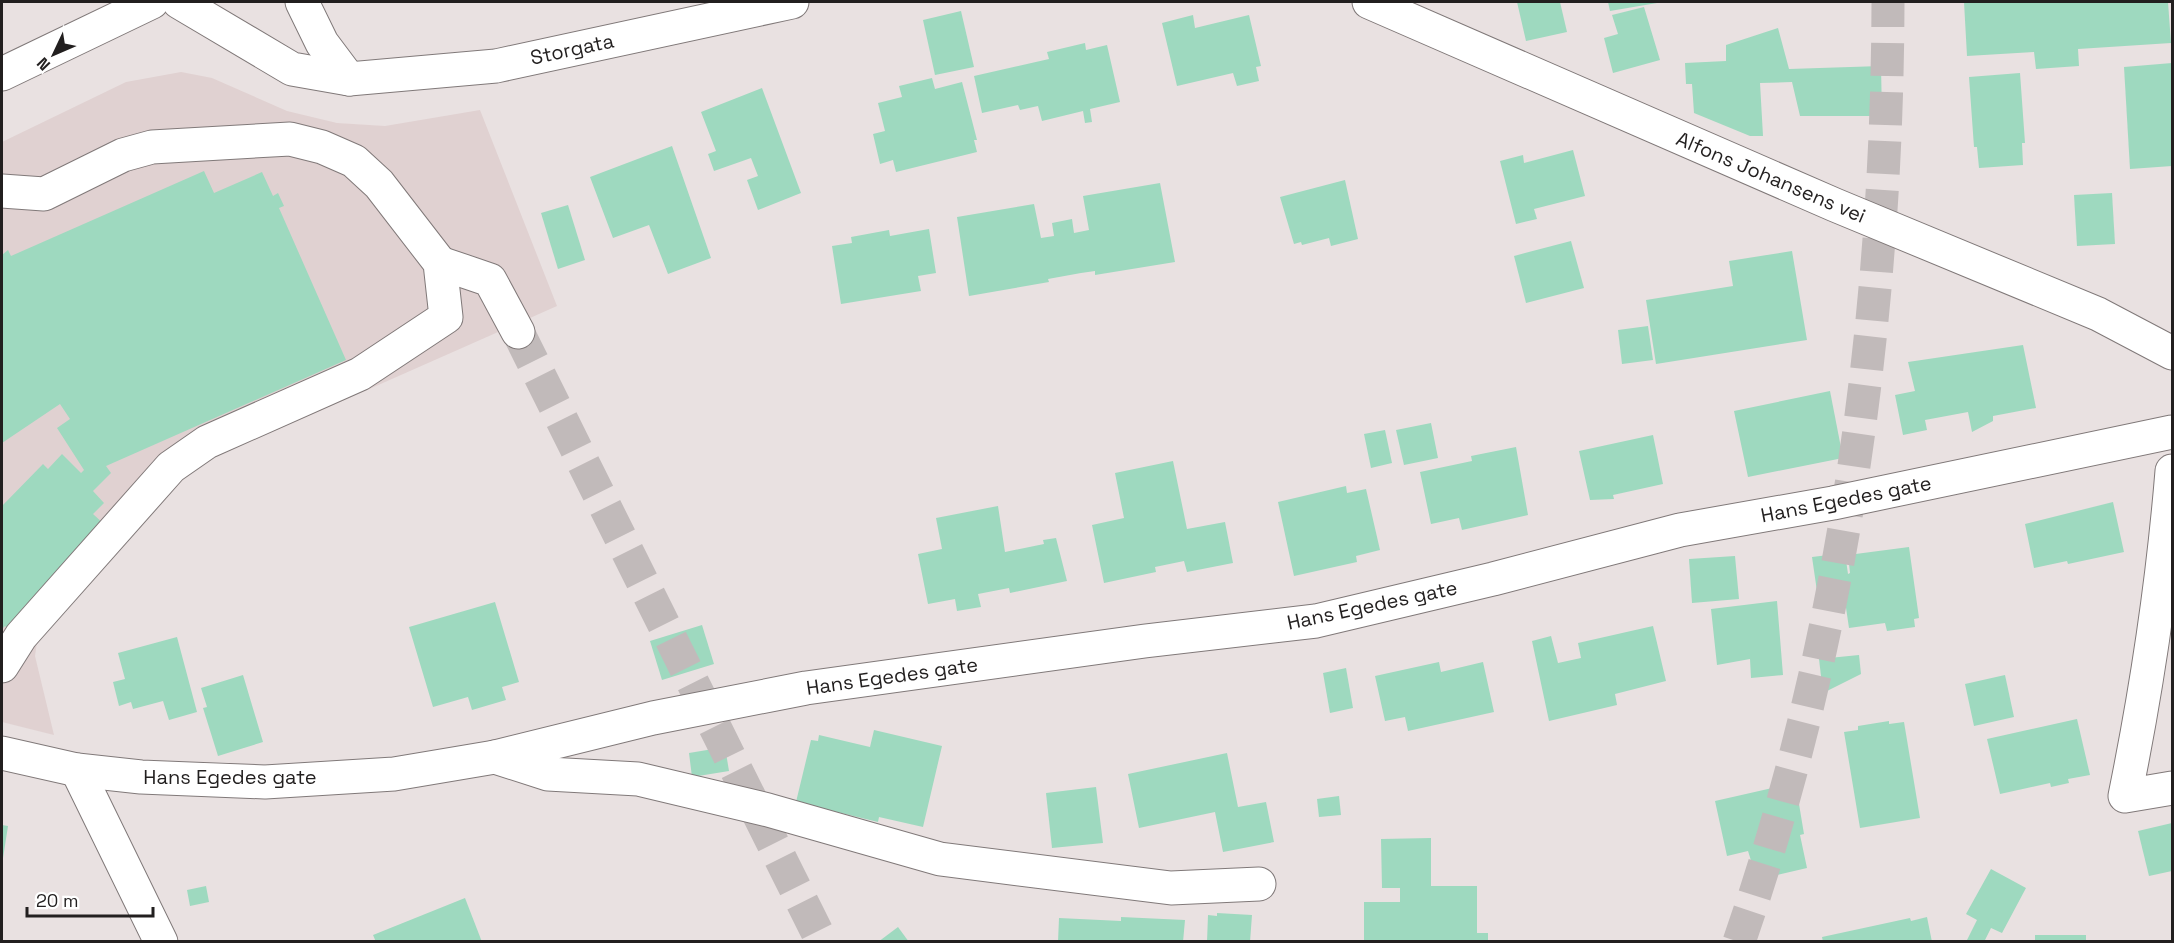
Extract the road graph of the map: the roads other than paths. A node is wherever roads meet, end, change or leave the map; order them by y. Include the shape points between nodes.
1 (152, 2) edge
2 (179, 2) edge
3 (302, 2) edge
4 (792, 2) edge
5 (1369, 2) edge
6 (2, 74) edge
7 (349, 79) junction
8 (2, 191) edge
9 (440, 263) junction
10 (518, 332) tunnel mouth
11 (2172, 353) edge
12 (2172, 432) edge
13 (2172, 471) edge
14 (2, 666) edge
15 (2, 753) edge
16 (495, 758) junction
17 (77, 770) junction
18 (2172, 788) edge
19 (1259, 884) dead end
20 (161, 942) edge

1 - 6 main road
2 - 7 main road, Storgata via 292,69
3 - 7 main road via 322,43
4 - 7 main road, Storgata via 496,66
5 - 11 main road, Alfons Johansens vei via 1747,168 2098,314
8 - 9 main road via 44,194 123,155 152,147 290,139 354,161 379,184
9 - 10 main road via 490,280
9 - 14 main road via 446,316 360,374 207,442 171,467 21,636
12 - 16 main road, Hans Egedes gate via 1833,503 1680,530 1316,621 806,688 653,718
13 - 18 main road via 2165,565 2125,796
15 - 17 main road, Hans Egedes gate
16 - 17 main road, Hans Egedes gate via 394,774 264,782
16 - 19 main road, Hans Egedes gate via 548,774 638,779 768,810 940,859 1171,888
17 - 20 main road

